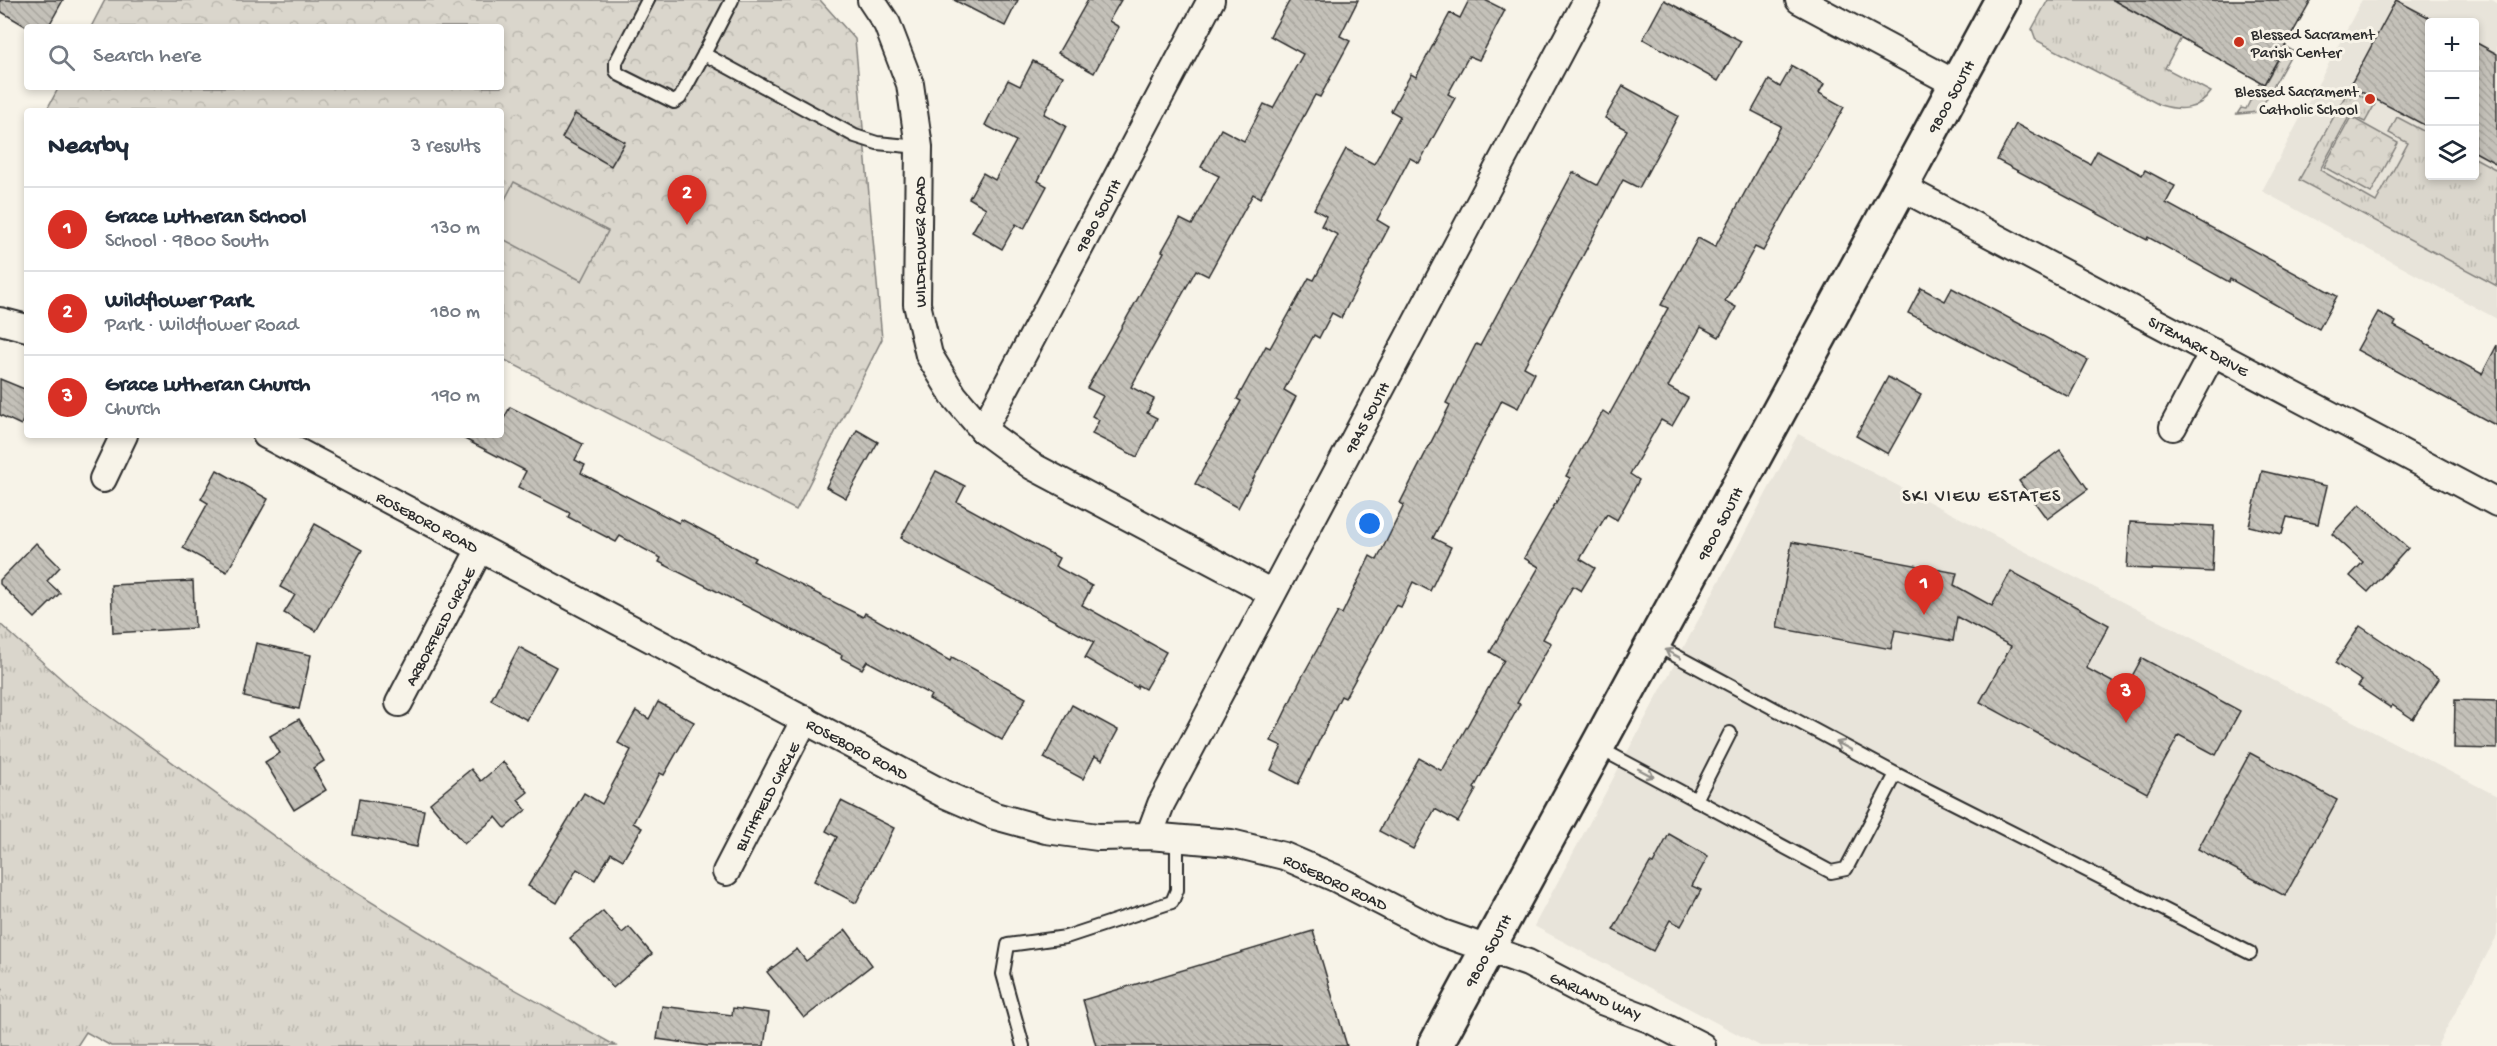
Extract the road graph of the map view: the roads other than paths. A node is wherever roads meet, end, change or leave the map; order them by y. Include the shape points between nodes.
1 (648, 0) edge
2 (732, 0) edge
3 (871, 0) edge
4 (1211, 0) edge
5 (1587, 0) edge
6 (1799, 0) edge
7 (2002, 0) edge
8 (705, 54) junction
9 (1956, 84) junction
10 (919, 147) junction
11 (1901, 187) junction
12 (0, 321) edge
13 (24, 327) edge
14 (2213, 352) junction
15 (2173, 427) dead end
16 (983, 430) junction
17 (123, 438) edge
18 (272, 438) edge
19 (103, 479) dead end
20 (2497, 502) edge
21 (480, 549) junction
22 (1272, 594) junction
23 (1653, 643) junction
24 (399, 703) dead end
25 (805, 719) junction
26 (1730, 734) dead end
27 (1597, 747) junction
28 (1896, 774) junction
29 (1695, 800) junction
30 (1149, 836) junction
31 (1177, 838) junction
32 (726, 872) dead end
33 (1487, 949) junction
34 (2250, 953) dead end
35 (1023, 1046) edge
36 (1435, 1046) edge
37 (1702, 1046) edge

1 - 8 lane via 616,63 620,75 674,102
2 - 8 lane
3 - 10 street, WILDFLOWER ROAD via 887,24 910,84
4 - 16 street, 9880 SOUTH
5 - 22 street, 9845 SOUTH
6 - 9 street
7 - 9 street, 9800 SOUTH
8 - 10 lane via 855,136 877,143
9 - 11 street, 9800 SOUTH
10 - 16 street, WILDFLOWER ROAD via 916,304 929,355 954,396
11 - 14 street, SITZMARK DRIVE
11 - 23 street, 9800 SOUTH
12 - 13 street
14 - 15 street
14 - 20 street, SITZMARK DRIVE
16 - 22 street, WILDFLOWER ROAD via 1032,466
17 - 19 street
18 - 21 street, ROSEBORO ROAD
21 - 24 street, ARBORFIELD CIRCLE
21 - 25 street, ROSEBORO ROAD
22 - 30 street, 9845 SOUTH via 1161,804
23 - 27 street, 9800 SOUTH
28 -> 23 lane
25 - 30 street, ROSEBORO ROAD via 944,794 995,816 1077,835
25 - 32 street, BLITHFIELD CIRCLE
26 - 29 lane
27 -> 29 lane
27 - 33 street, 9800 SOUTH
28 - 29 lane via 1846,869 1831,872
28 - 34 lane
30 - 31 street, ROSEBORO ROAD
31 - 33 street, ROSEBORO ROAD via 1231,843 1284,856 1442,933
31 - 35 lane via 1178,890 1172,902 1066,937 1008,945 1003,974
33 - 36 street, 9800 SOUTH
33 - 37 street, GARLAND WAY via 1528,963

